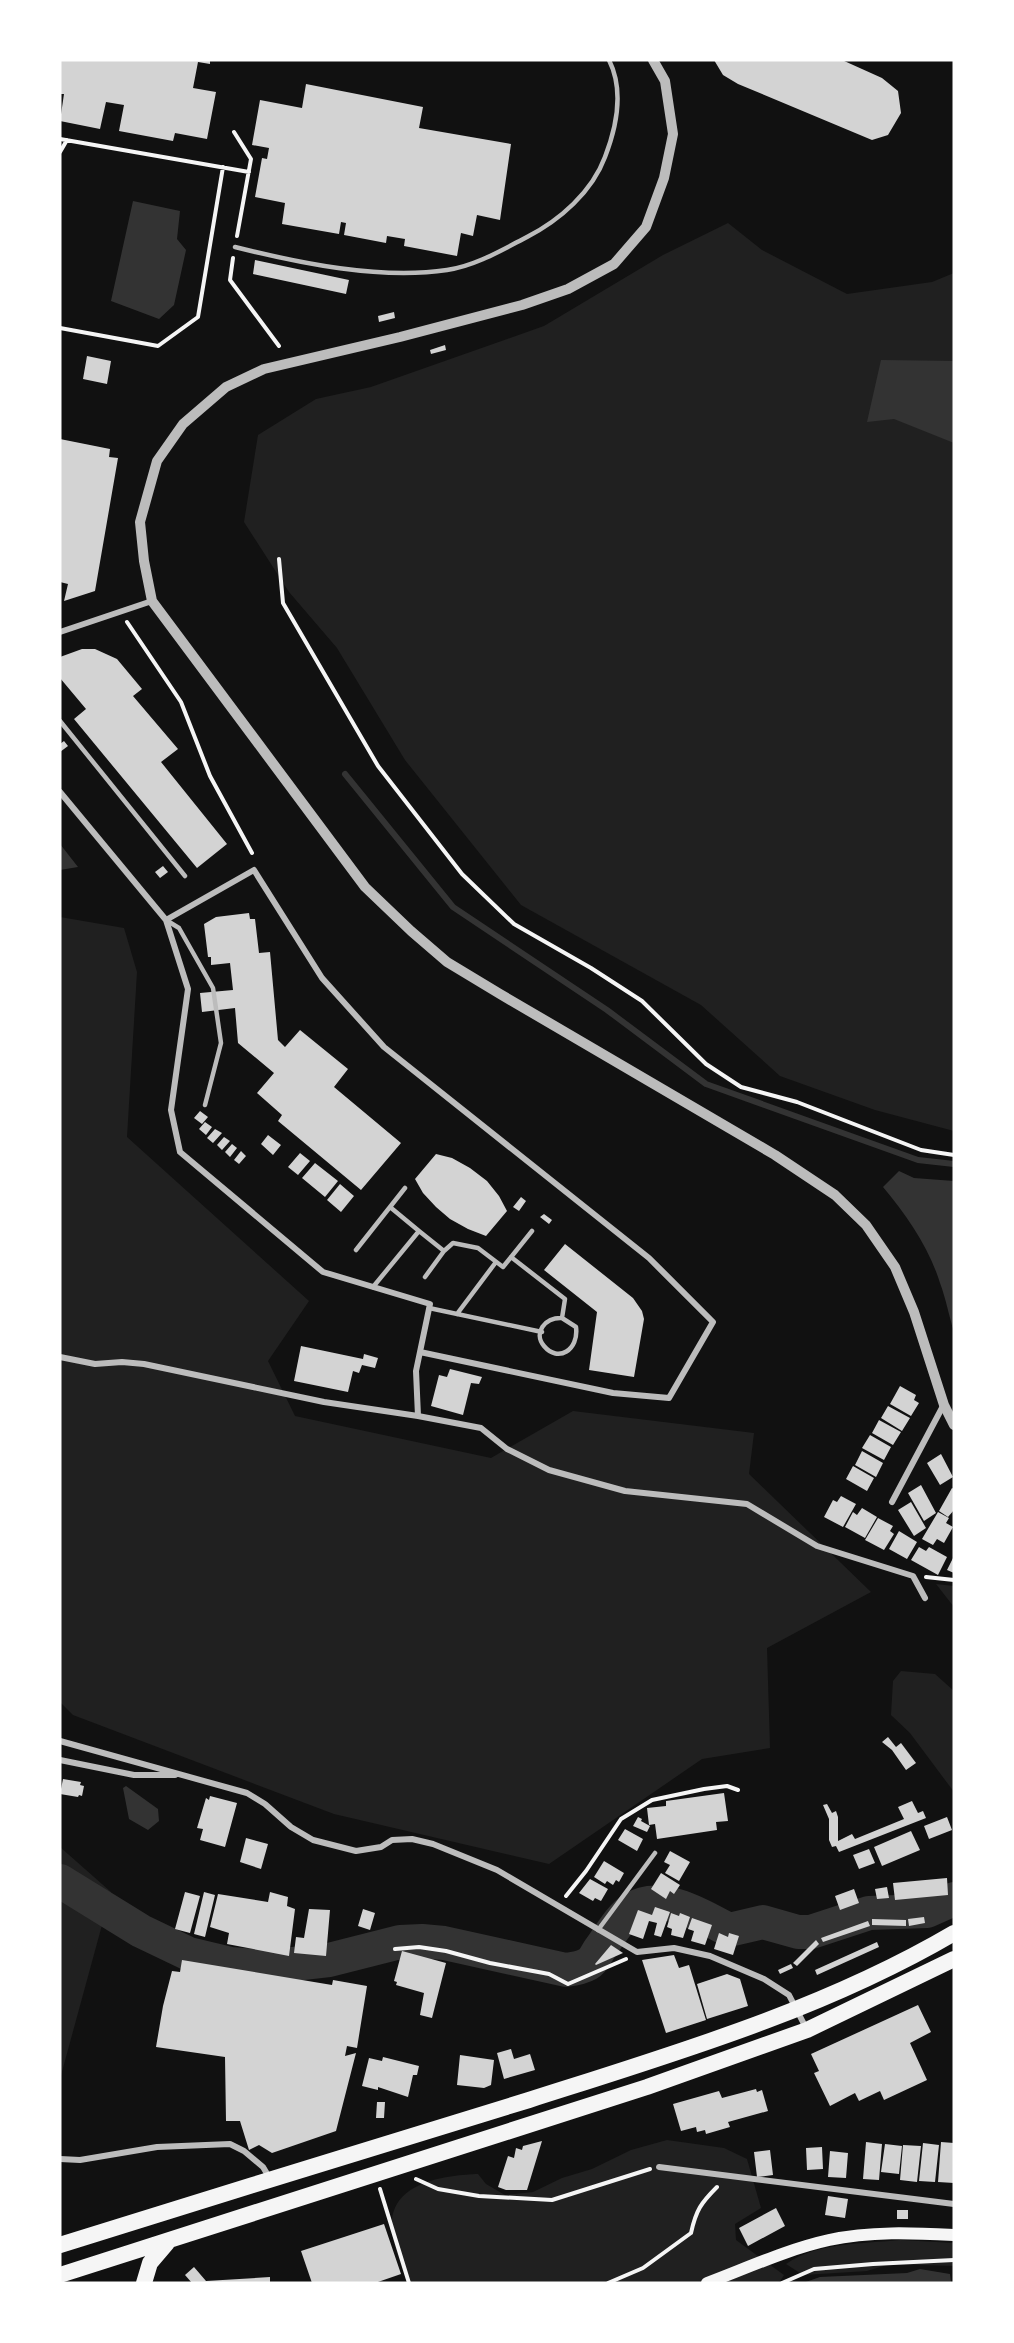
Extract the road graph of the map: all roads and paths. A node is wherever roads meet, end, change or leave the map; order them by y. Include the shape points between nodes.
1 (609, 60) edge
2 (653, 60) edge
3 (60, 139) edge
4 (67, 140) junction
5 (60, 152) edge
6 (223, 167) junction
7 (249, 172) dead end
8 (235, 247) dead end
9 (60, 328) edge
10 (279, 560) dead end
11 (152, 601) junction
12 (127, 622) dead end
13 (60, 632) edge
14 (60, 721) edge
15 (60, 792) edge
16 (252, 853) dead end
17 (185, 876) dead end
18 (166, 920) junction
19 (205, 1105) dead end
20 (954, 1155) edge
21 (405, 1188) dead end
22 (390, 1207) junction
23 (419, 1231) junction
24 (532, 1231) dead end
25 (356, 1250) dead end
26 (444, 1251) junction
27 (511, 1257) junction
28 (496, 1262) junction
29 (424, 1277) dead end
30 (373, 1287) junction
31 (429, 1308) junction
32 (457, 1314) junction
33 (562, 1318) junction
34 (542, 1332) junction
35 (420, 1352) junction
36 (60, 1357) edge
37 (944, 1405) junction
38 (418, 1416) junction
39 (954, 1425) edge
40 (892, 1502) dead end
41 (913, 1576) junction
42 (954, 1580) edge
43 (925, 1598) dead end
44 (60, 1741) edge
45 (60, 1760) edge
46 (182, 1775) junction
47 (738, 1790) dead end
48 (655, 1853) dead end
49 (558, 1906) junction
50 (601, 1931) junction
51 (954, 1933) edge
52 (395, 1949) dead end
53 (637, 1952) junction
54 (954, 1959) edge
55 (797, 2008) junction
56 (807, 2030) junction
57 (60, 2159) edge
58 (659, 2167) joint
59 (729, 2175) junction
60 (410, 2177) dead end
61 (271, 2180) junction
62 (379, 2188) dead end
63 (954, 2204) edge
64 (954, 2235) edge
65 (168, 2242) junction
66 (60, 2245) edge
67 (954, 2260) edge
68 (60, 2275) edge
69 (144, 2283) edge
70 (409, 2283) edge
71 (608, 2283) edge
72 (707, 2283) edge
73 (782, 2283) edge

1 - 8 lane via 616,74 618,105 612,141 600,171 574,203 545,227 490,256 448,270 390,272 336,268
2 - 11 street via 664,81 673,134 664,178 646,227 614,264 568,289 522,305 264,369 226,387 183,424 157,461 140,522
3 - 4 path
4 - 5 path
4 - 6 path
6 - 7 path
6 - 9 path via 198,317 158,346
10 - 20 path via 283,603 378,766 462,874 514,924 642,1001 706,1064 741,1087 798,1102 921,1150
11 - 13 street
11 - 37 street via 365,887 411,931 447,962 775,1155 835,1195 866,1225 899,1276
12 - 16 path via 181,702 210,776
14 - 17 lane
15 - 18 street
18 - 19 lane via 179,928 213,988 221,1043
18 - 30 street via 188,989 171,1110 180,1152 323,1272
18 - 35 street via 254,870 322,978 384,1047 649,1258 713,1322 669,1398 613,1393
21 - 22 lane
22 - 23 lane
22 - 25 lane
23 - 26 lane
23 - 30 lane
24 - 27 lane
26 - 28 lane via 453,1243 478,1248
26 - 29 lane
27 - 28 lane via 503,1267
27 - 33 lane via 565,1299
28 - 32 lane
30 - 31 street via 430,1304
31 - 32 lane
31 - 35 street
32 - 34 lane
33 - 34 lane via 547,1320
33 - 34 lane via 576,1327 571,1350 552,1351 544,1346
35 - 38 street via 416,1371
36 - 38 street via 95,1364 144,1364 324,1402
37 - 39 street
37 - 40 street
38 - 41 street via 481,1428 507,1449 549,1470 625,1491 747,1504 817,1545
41 - 42 path
41 - 43 street
44 - 46 street
45 - 46 street via 134,1775
46 - 49 street via 247,1793 313,1840 356,1851 381,1847 392,1840 432,1844 497,1870
47 - 49 path via 715,1787 652,1800 621,1819
48 - 50 lane
49 - 50 street
50 - 53 street
51 - 55 highway
52 - 53 path via 446,1951 549,1974 568,1984
53 - 55 street via 674,1948 710,1956 764,1979 789,1995
54 - 56 highway
55 - 56 street
55 - 61 highway via 640,2065
56 - 65 highway via 647,2087
57 - 61 street via 80,2160 157,2147 230,2144 244,2151
58 - 59 street
58 - 60 path via 552,2200 478,2196 438,2189
59 - 63 street
59 - 71 path via 701,2202 691,2233 643,2268
61 - 66 highway
62 - 70 path
64 - 72 main road via 891,2232 831,2239
65 - 68 highway
65 - 69 highway via 150,2263
67 - 73 path via 814,2269

